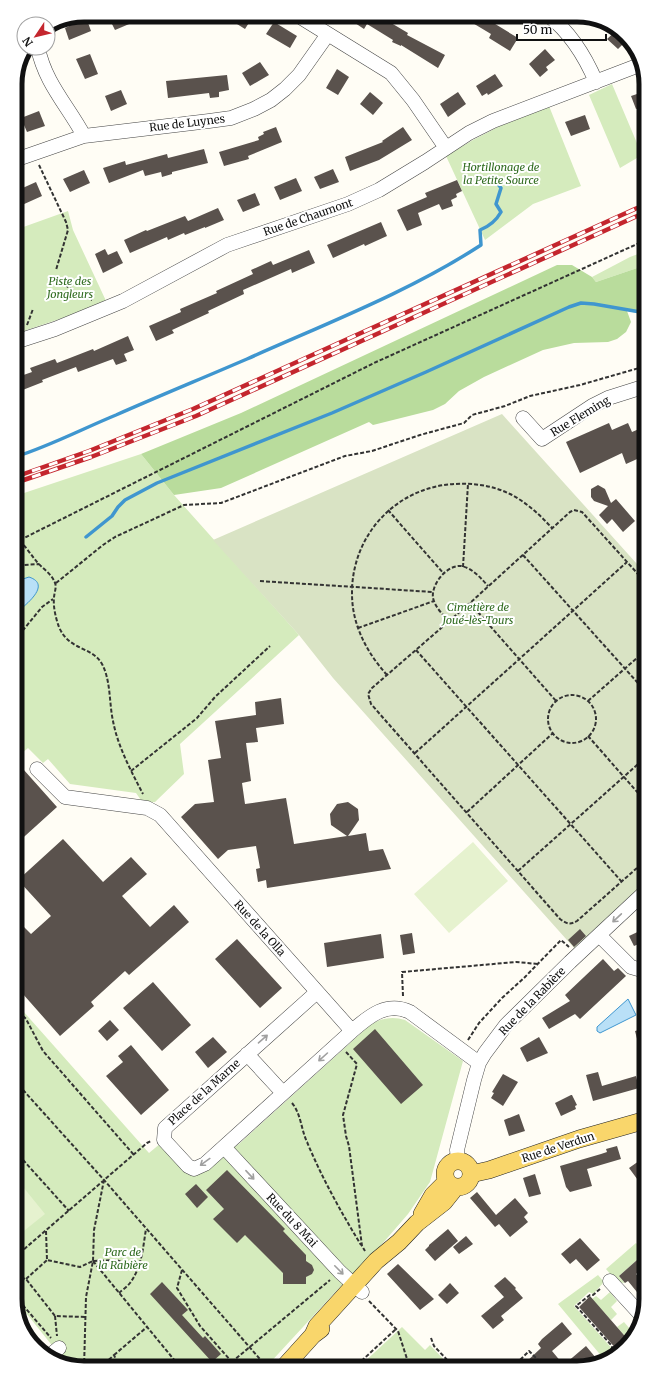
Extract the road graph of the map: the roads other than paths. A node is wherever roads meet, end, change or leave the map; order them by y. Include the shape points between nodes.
1 (308, 22) edge
2 (556, 22) edge
3 (328, 34) junction
4 (40, 56) edge
5 (636, 66) edge
6 (596, 82) junction
7 (84, 136) junction
8 (446, 148) junction
9 (22, 157) edge
10 (22, 340) edge
11 (639, 388) edge
12 (523, 418) dead end
13 (37, 769) dead end
14 (639, 898) edge
15 (599, 936) junction
16 (639, 969) edge
17 (317, 992) junction
18 (352, 1031) junction
19 (246, 1054) junction
20 (479, 1063) junction
21 (283, 1093) junction
22 (639, 1122) edge
23 (224, 1147) junction
24 (458, 1162) junction
25 (471, 1174) junction
26 (452, 1184) junction
27 (399, 1242) junction
28 (610, 1281) road end
29 (360, 1291) junction
30 (638, 1312) edge
31 (59, 1348) road end
32 (53, 1353) edge
33 (290, 1361) edge

1 - 3 street
2 - 6 street via 576,44
3 - 7 street, Rue de Luynes via 286,89 254,109 231,118
3 - 8 street via 391,73
4 - 7 street via 50,82
5 - 6 street, Rue de Chaumont
6 - 8 street, Rue de Chaumont via 494,121 468,133
7 - 9 street, Rue de Luynes
8 - 10 street, Rue de Chaumont via 379,190 334,209 227,245 129,298
11 - 12 street, Rue Fleming via 608,398 542,439
13 - 17 street, Rue de la Olla via 65,797 147,808 160,815
14 -> 15 street, Rue de la Rabière
15 - 16 street via 630,967
15 - 20 street, Rue de la Rabière via 506,1026
17 - 18 street, Rue de la Olla
19 -> 17 street, Place de la Marne
18 - 20 street via 379,1011 389,1008 404,1009
18 -> 21 street, Place de la Marne
19 - 21 street, Place de la Marne
23 -> 19 street, Place de la Marne via 205,1164 194,1169 188,1166 164,1140 163,1135 165,1128
20 - 24 street, Rue de la Rabière via 457,1150
21 - 23 street, Place de la Marne
22 - 25 main road, Rue de Verdun
23 -> 29 street, Rue du 8 Mai
24 - 25 main road via 469,1167
24 - 26 main road via 451,1164 446,1170
25 - 26 main road via 467,1184 460,1187
26 - 27 main road via 433,1195 417,1223
27 - 29 main road via 390,1261
27 - 29 main road via 376,1261
28 - 30 street
29 - 33 main road via 316,1326 313,1335
31 - 32 street

